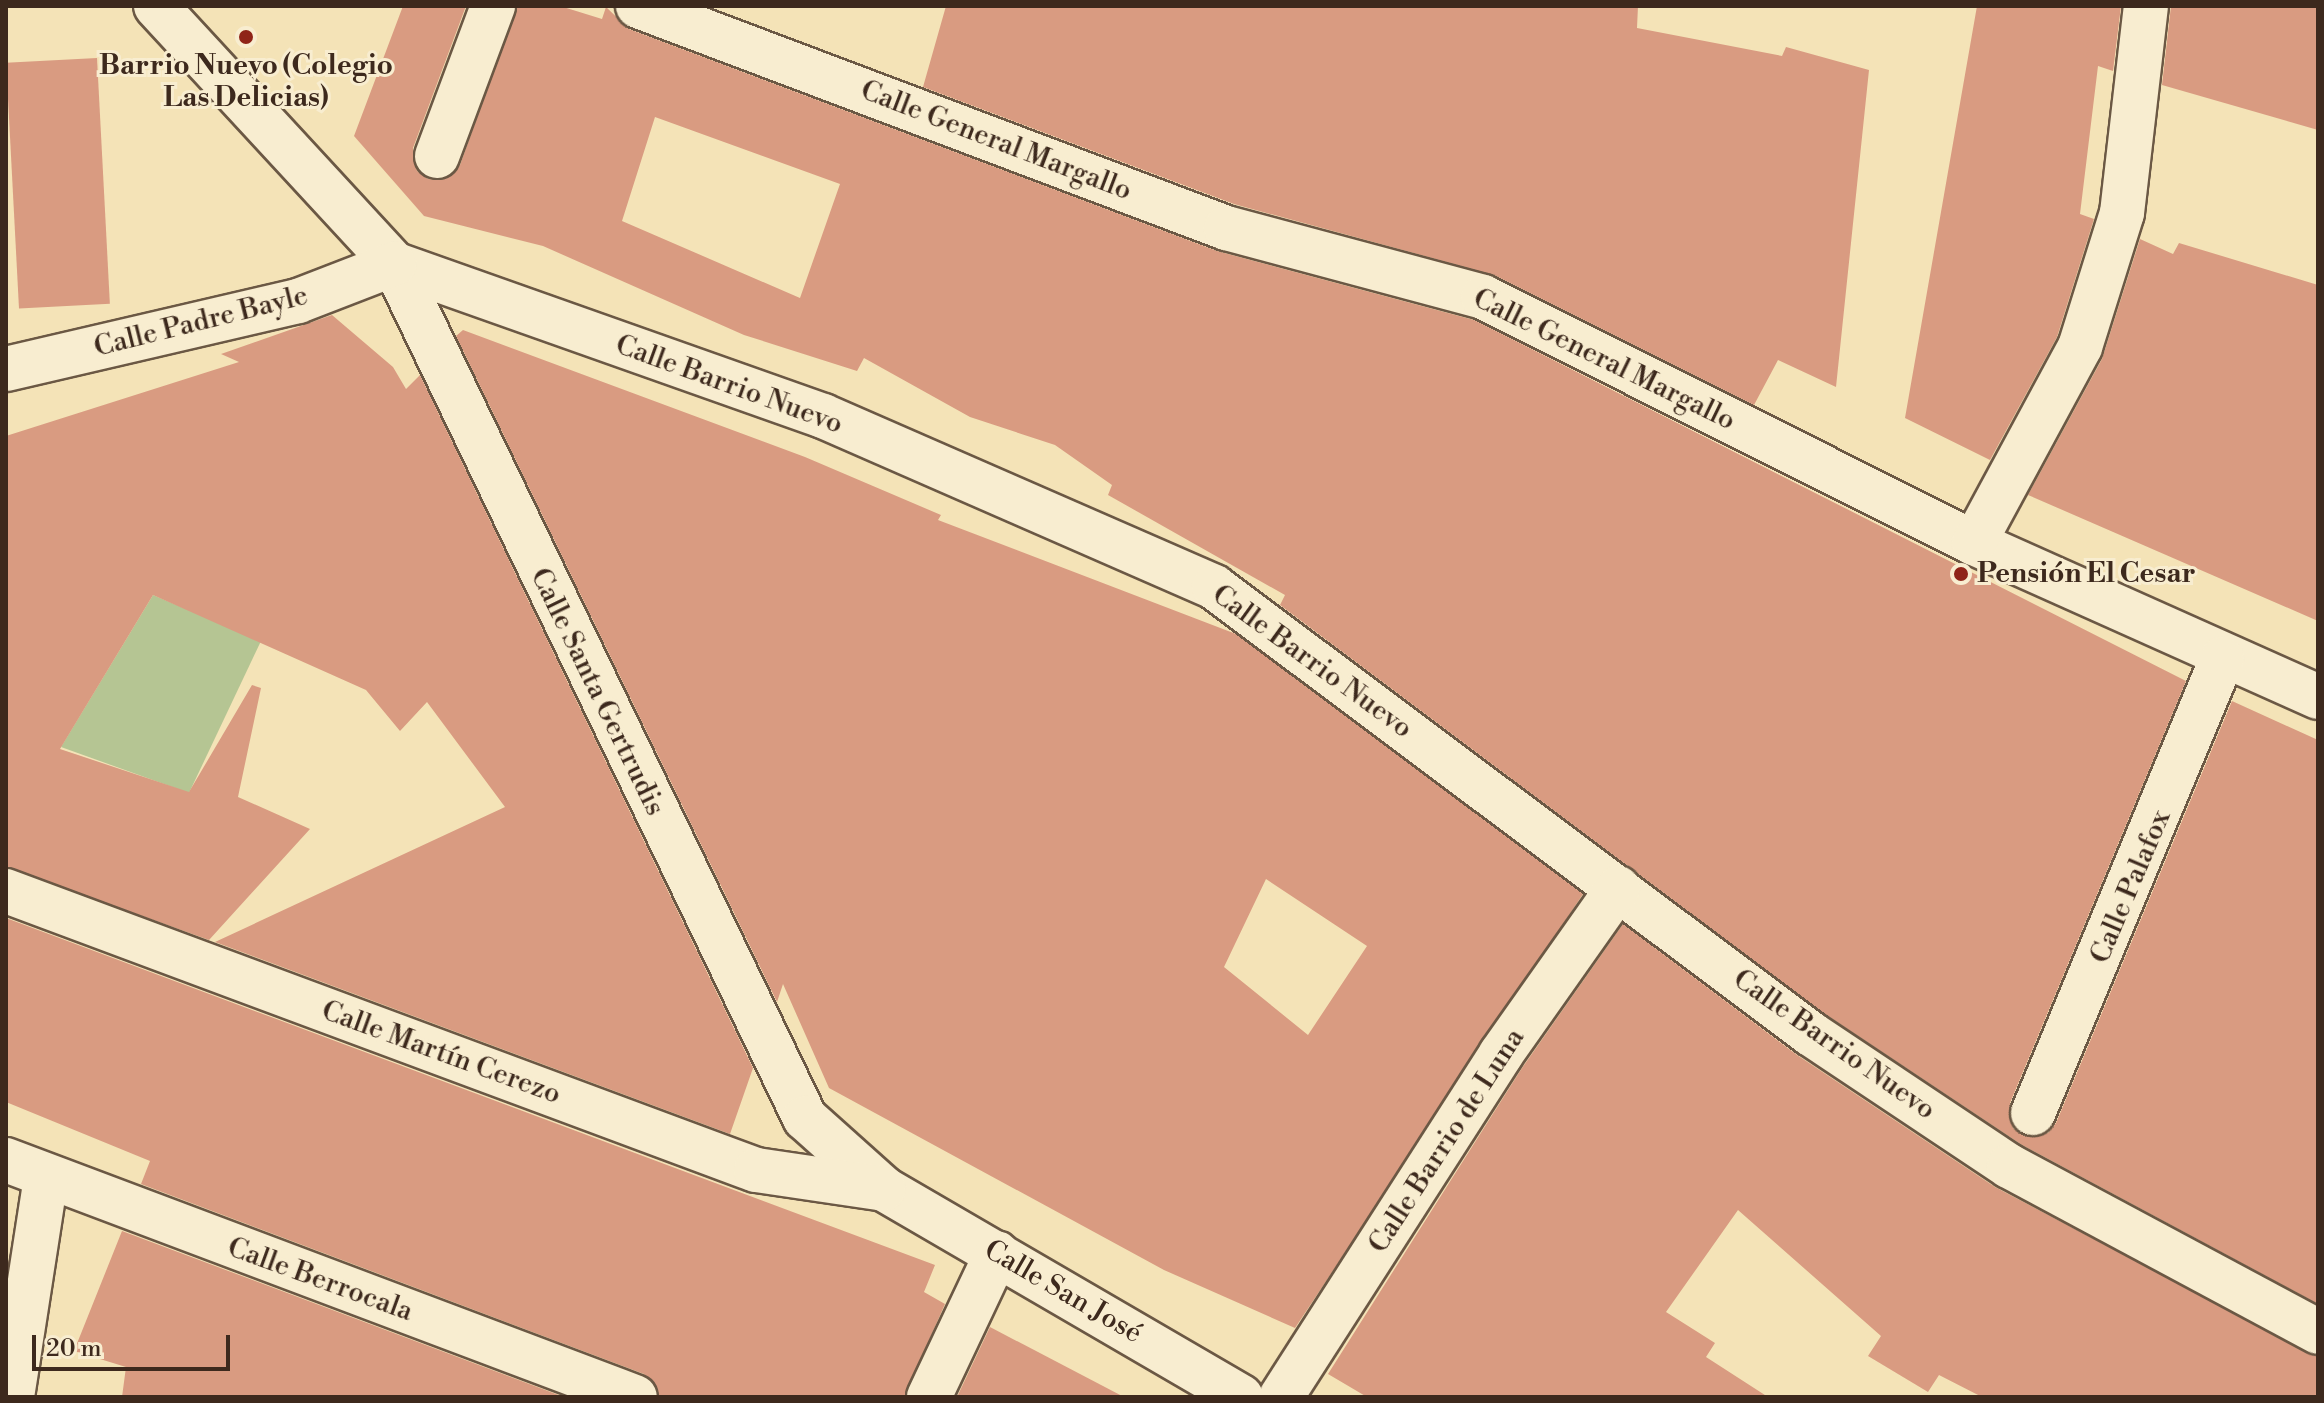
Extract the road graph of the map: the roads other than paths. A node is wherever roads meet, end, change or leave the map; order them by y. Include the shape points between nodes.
1 (156, 6) edge
2 (493, 6) edge
3 (638, 6) edge
4 (2146, 6) edge
5 (437, 156) dead end
6 (394, 264) junction
7 (6, 369) edge
8 (1974, 543) junction
9 (2222, 659) junction
10 (2318, 697) edge
11 (1618, 888) junction
12 (6, 891) edge
13 (2033, 1113) dead end
14 (805, 1118) junction
15 (6, 1160) edge
16 (756, 1170) junction
17 (46, 1178) junction
18 (884, 1189) junction
19 (997, 1253) junction
20 (2318, 1332) edge
21 (12, 1397) edge
22 (635, 1397) edge
23 (929, 1397) edge
24 (1241, 1397) edge
25 (1281, 1397) edge

1 - 6 street, Calle Barrio Nuevo
2 - 5 street
3 - 8 street, Calle General Margallo via 1226,228 1483,297
4 - 8 street via 2122,213 2080,347
6 - 7 street, Calle Padre Bayle via 298,301
6 - 11 street, Calle Barrio Nuevo via 823,416 1214,587
6 - 14 street, Calle Santa Gertrudis
8 - 9 street, Calle General Margallo
9 - 10 street, Calle General Margallo
9 - 13 street, Calle Palafox
11 - 20 street, Calle Barrio Nuevo via 1811,1034 2009,1166
11 - 25 street, Calle Barrio de Luna via 1501,1054
12 - 16 street, Calle Martín Cerezo
14 - 16 street via 784,1162
14 - 18 street, Calle Santa Gertrudis
15 - 17 street, Calle Berrocala
16 - 18 street, Calle Martín Cerezo
17 - 21 street
17 - 22 street, Calle Berrocala
18 - 19 street, Calle San José
19 - 23 street
19 - 24 street, Calle San José

